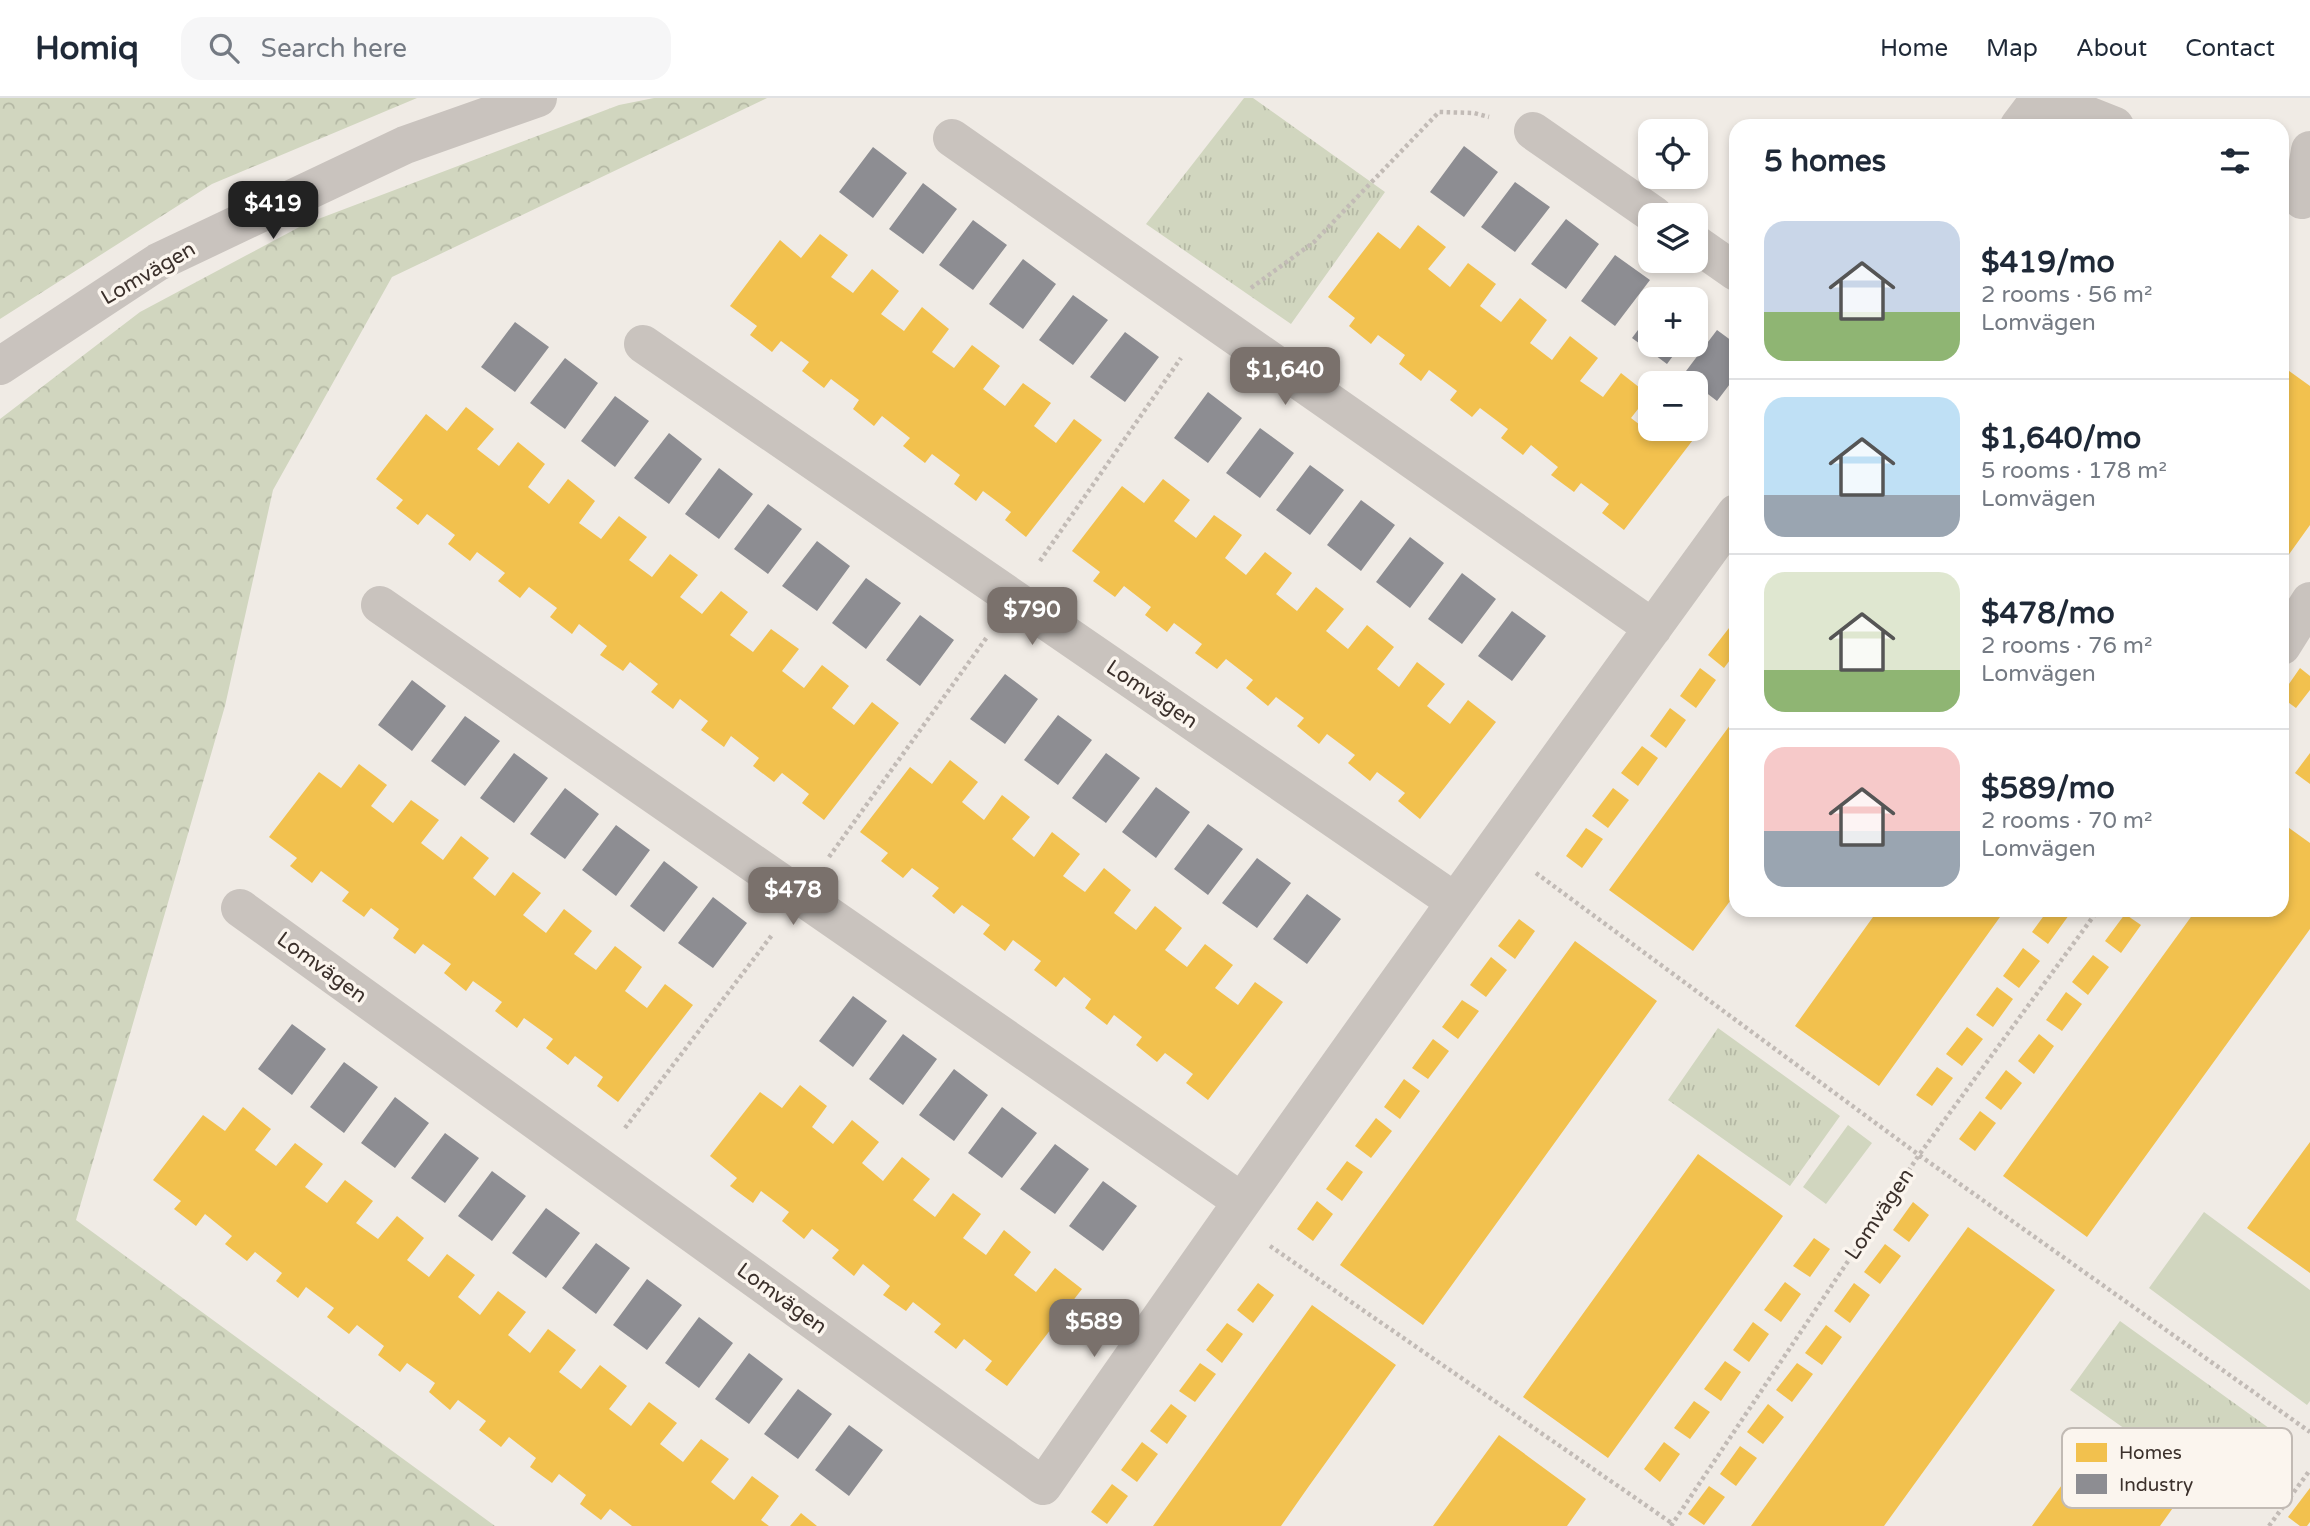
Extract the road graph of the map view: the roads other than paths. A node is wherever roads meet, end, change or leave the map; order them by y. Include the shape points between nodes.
1 (538, 98) edge
2 (2042, 98) edge
3 (2025, 119) edge
4 (2097, 119) edge
5 (1534, 131) dead end
6 (952, 138) dead end
7 (2310, 150) edge
8 (2298, 198) edge
9 (1638, 204) edge
10 (1708, 252) edge
11 (1729, 267) edge
12 (643, 344) dead end
13 (0, 366) edge
14 (1729, 523) edge
15 (2310, 601) edge
16 (380, 605) dead end
17 (1653, 628) junction
18 (2289, 635) edge
19 (1454, 901) junction
20 (240, 908) dead end
21 (1235, 1209) junction

1 - 13 street, Lomvägen via 405,145 158,262
2 - 3 street
2 - 4 street
5 - 9 street
6 - 17 street
7 - 8 street
10 - 11 street
12 - 19 street, Lomvägen
14 - 17 street, Lomvägen
15 - 18 street
16 - 21 street
17 - 19 street, Lomvägen
19 - 21 street, Lomvägen
20 - 21 street, Lomvägen via 1042,1486

